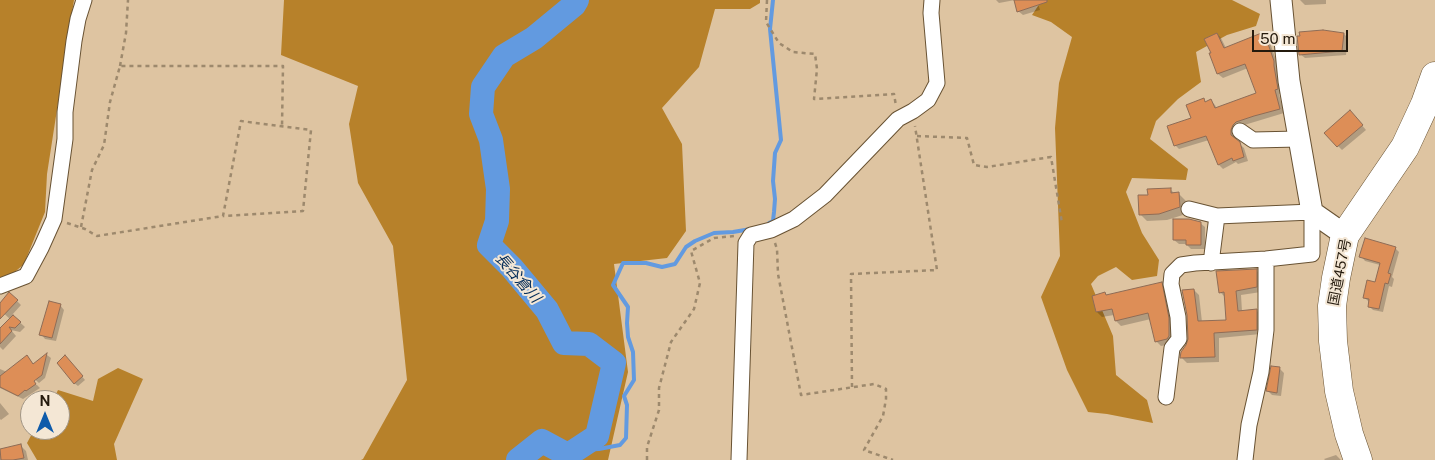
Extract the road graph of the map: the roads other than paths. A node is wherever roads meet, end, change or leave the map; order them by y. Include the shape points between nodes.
1 (84, 0) edge
2 (932, 0) edge
3 (1281, 0) edge
4 (1435, 76) edge
5 (1240, 132) dead end
6 (1299, 139) junction
7 (1189, 209) dead end
8 (1312, 212) junction
9 (1216, 216) junction
10 (1345, 235) junction
11 (1266, 259) junction
12 (1211, 263) junction
13 (0, 286) edge
14 (1166, 398) dead end
15 (740, 460) edge
16 (1245, 460) edge
17 (1358, 460) edge

1 - 13 street via 74,41 54,220 26,276
2 - 15 street via 937,83 928,100 898,119 825,195 794,219 751,235 746,243
3 - 6 street
4 - 10 highway, 国道457号 via 1405,147
5 - 6 street via 1253,140
6 - 8 street
7 - 9 street
8 - 9 street
8 - 10 street
8 - 11 street via 1312,254
9 - 12 street
10 - 17 highway, 国道457号 via 1332,306 1332,342 1339,391
11 - 12 street
11 - 16 street via 1266,330
12 - 14 street via 1181,266 1172,274 1179,339 1172,348

